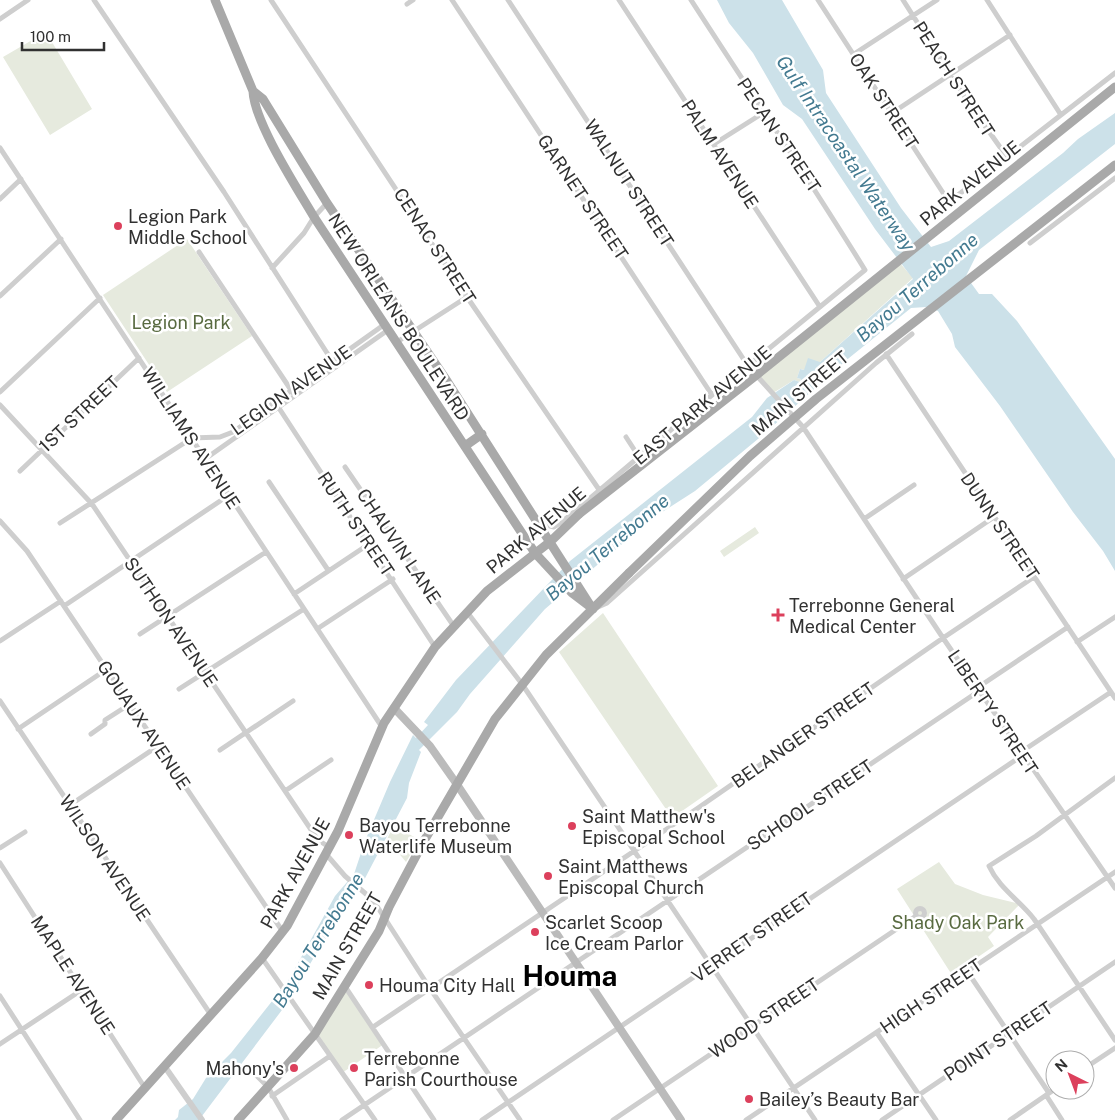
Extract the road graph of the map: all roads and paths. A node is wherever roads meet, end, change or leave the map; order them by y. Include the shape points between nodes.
1 (28, 0) edge
2 (94, 0) edge
3 (215, 0) edge
4 (270, 0) edge
5 (413, 0) edge
6 (452, 0) edge
7 (508, 0) edge
8 (619, 0) edge
9 (691, 0) edge
10 (818, 0) edge
11 (903, 0) edge
12 (937, 0) edge
13 (987, 0) edge
14 (407, 4) dead end
15 (913, 15) junction
16 (0, 19) edge
17 (1010, 35) junction
18 (854, 54) junction
19 (1115, 73) edge
20 (950, 74) junction
21 (1115, 87) edge
22 (252, 90) junction
23 (763, 113) junction
24 (892, 113) junction
25 (1061, 114) junction
26 (714, 144) junction
27 (0, 148) edge
28 (1007, 157) junction
29 (1115, 165) edge
30 (1115, 178) edge
31 (21, 179) junction
32 (0, 198) edge
33 (949, 202) joint
34 (328, 203) junction
35 (314, 217) junction
36 (61, 239) junction
37 (1030, 243) dead end
38 (199, 252) dead end
39 (272, 268) junction
40 (865, 270) joint
41 (0, 296) edge
42 (468, 297) junction
43 (100, 298) junction
44 (820, 307) junction
45 (387, 327) junction
46 (414, 332) junction
47 (912, 334) dead end
48 (397, 342) junction
49 (886, 354) junction
50 (139, 358) junction
51 (334, 365) junction
52 (748, 366) junction
53 (0, 392) edge
54 (293, 393) junction
55 (712, 395) junction
56 (275, 402) junction
57 (0, 405) edge
58 (278, 407) junction
59 (803, 427) junction
60 (238, 432) junction
61 (482, 434) junction
62 (626, 437) dead end
63 (192, 438) junction
64 (465, 446) junction
65 (42, 450) junction
66 (640, 457) junction
67 (205, 459) junction
68 (345, 467) dead end
69 (20, 470) dead end
70 (269, 482) dead end
71 (914, 485) dead end
72 (600, 491) junction
73 (228, 495) junction
74 (91, 502) junction
75 (994, 517) junction
76 (536, 518) junction
77 (864, 519) junction
78 (0, 521) edge
79 (60, 523) dead end
80 (550, 541) junction
81 (369, 544) junction
82 (266, 552) junction
83 (535, 553) junction
84 (130, 562) junction
85 (328, 570) junction
86 (1034, 577) junction
87 (903, 578) junction
88 (393, 580) junction
89 (294, 594) junction
90 (62, 603) junction
91 (304, 609) junction
92 (593, 609) junction
93 (466, 612) junction
94 (167, 617) junction
95 (1115, 617) edge
96 (453, 625) junction
97 (1068, 627) junction
98 (317, 629) junction
99 (140, 634) dead end
100 (943, 638) junction
101 (0, 641) edge
102 (1077, 642) junction
103 (435, 647) junction
104 (106, 669) junction
105 (205, 673) junction
106 (522, 684) junction
107 (179, 689) dead end
108 (978, 690) junction
109 (1111, 692) junction
110 (1115, 698) edge
111 (0, 701) edge
112 (293, 701) dead end
113 (130, 704) junction
114 (394, 708) junction
115 (382, 727) junction
116 (18, 728) junction
117 (245, 732) junction
118 (91, 734) dead end
119 (158, 746) junction
120 (220, 750) dead end
121 (1022, 754) junction
122 (331, 760) dead end
123 (1115, 778) edge
124 (456, 783) junction
125 (285, 791) junction
126 (70, 805) junction
127 (1063, 815) junction
128 (26, 832) dead end
129 (0, 848) edge
130 (634, 849) junction
131 (327, 850) junction
132 (0, 863) edge
133 (1115, 872) edge
134 (1108, 877) junction
135 (1115, 888) edge
136 (667, 900) junction
137 (542, 912) junction
138 (384, 916) junction
139 (916, 916) dead end
140 (1038, 925) junction
141 (283, 932) junction
142 (262, 958) junction
143 (1115, 962) edge
144 (576, 963) junction
145 (710, 966) junction
146 (967, 971) junction
147 (344, 984) junction
148 (1079, 986) junction
149 (429, 987) junction
150 (84, 989) junction
151 (0, 996) edge
152 (211, 1014) junction
153 (372, 1026) junction
154 (752, 1026) junction
155 (620, 1028) junction
156 (22, 1030) junction
157 (877, 1032) junction
158 (315, 1034) junction
159 (1008, 1034) junction
160 (464, 1038) junction
161 (1115, 1040) edge
162 (0, 1044) edge
163 (1115, 1048) edge
164 (330, 1056) junction
165 (1095, 1061) edge
166 (165, 1067) junction
167 (248, 1067) dead end
168 (406, 1076) junction
169 (145, 1088) junction
170 (660, 1088) junction
171 (793, 1088) junction
172 (1045, 1091) edge
173 (270, 1092) junction
174 (919, 1095) junction
175 (1045, 1095) edge
176 (1050, 1100) edge
177 (508, 1102) junction
178 (365, 1105) junction
179 (80, 1120) edge
180 (116, 1120) edge
181 (202, 1120) edge
182 (238, 1120) edge
183 (288, 1120) edge
184 (342, 1120) edge
185 (375, 1120) edge
186 (434, 1120) edge
187 (482, 1120) edge
188 (520, 1120) edge
189 (613, 1120) edge
190 (681, 1120) edge
191 (746, 1120) edge
192 (815, 1120) edge
193 (882, 1120) edge
194 (936, 1120) edge
195 (1010, 1120) edge
196 (1062, 1120) edge

1 - 16 street
2 - 39 street
3 - 22 main road, NEW ORLEANS BOULEVARD
4 - 42 street, CENAC STREET
5 - 14 street
6 - 55 street, GARNET STREET
7 - 52 street, WALNUT STREET
8 - 26 street, PALM AVENUE
9 - 23 street, PECAN STREET
10 - 18 street, OAK STREET
11 - 15 street, PEACH STREET
12 - 15 street
13 - 17 street
15 - 18 street
15 - 20 street, PEACH STREET
17 - 20 street
17 - 25 street
18 - 24 street, OAK STREET
19 - 25 street, PARK AVENUE
20 - 24 street
20 - 28 street, PEACH STREET
21 - 80 main road, PARK AVENUE, bridge via 579,514
22 - 34 main road, NEW ORLEANS BOULEVARD via 263,99
22 - 35 main road, NEW ORLEANS BOULEVARD via 265,130
23 - 26 street
23 - 40 street, PECAN STREET via 813,185
24 - 33 street, OAK STREET
25 - 28 street, PARK AVENUE
26 - 44 street, PALM AVENUE
27 - 31 street, WILLIAMS AVENUE
28 - 33 street, PARK AVENUE
29 - 92 main road, MAIN STREET, bridge via 816,399 750,456
30 - 37 street
31 - 32 street
31 - 36 street, WILLIAMS AVENUE
34 - 35 street
34 - 46 main road, NEW ORLEANS BOULEVARD
35 - 39 street
35 - 45 main road, NEW ORLEANS BOULEVARD
36 - 41 street
36 - 43 street, WILLIAMS AVENUE
38 - 54 street
39 - 51 street
40 - 44 street, EAST PARK AVENUE
42 - 46 street
42 - 72 street, CENAC STREET
43 - 50 street, WILLIAMS AVENUE
43 - 53 street
44 - 52 street, EAST PARK AVENUE
45 - 48 main road, NEW ORLEANS BOULEVARD
45 - 51 street, LEGION AVENUE
46 - 48 street
46 - 61 main road, NEW ORLEANS BOULEVARD
47 - 49 street, MAIN STREET
48 - 64 main road, NEW ORLEANS BOULEVARD
49 - 59 street, MAIN STREET
49 - 75 street, DUNN STREET
50 - 63 street, WILLIAMS AVENUE
50 - 65 street, 1ST STREET
51 - 54 street, LEGION AVENUE
52 - 55 street, EAST PARK AVENUE
52 - 59 street, LIBERTY STREET
54 - 56 street, LEGION AVENUE
54 - 58 street, LEGION AVENUE
55 - 66 street, EAST PARK AVENUE
56 - 58 street, RUTH STREET
56 - 60 street, LEGION AVENUE
57 - 65 street, SUTHON AVENUE
58 - 60 street, LEGION AVENUE
58 - 81 street, RUTH STREET
59 - 77 street, LIBERTY STREET
59 - 92 street, MAIN STREET via 607,603
60 - 63 street, LEGION AVENUE via 220,437
60 - 67 street, LEGION AVENUE
61 - 64 main road
61 - 76 main road, NEW ORLEANS BOULEVARD
62 - 66 street
63 - 67 street, WILLIAMS AVENUE
63 - 74 street
64 - 83 main road, NEW ORLEANS BOULEVARD
65 - 69 street, 1ST STREET
65 - 74 street, SUTHON AVENUE
66 - 72 street, EAST PARK AVENUE
67 - 73 street, WILLIAMS AVENUE
68 - 96 street, CHAUVIN LANE
70 - 85 street
71 - 77 street
72 - 76 street, EAST PARK AVENUE via 554,527
73 - 82 street, WILLIAMS AVENUE
73 - 84 street
74 - 79 street
74 - 84 street, SUTHON AVENUE
75 - 86 street, DUNN STREET
75 - 87 street
76 - 80 main road, NEW ORLEANS BOULEVARD
77 - 87 street, LIBERTY STREET
78 - 90 street, GOUAUX AVENUE via 27,551
80 - 83 main road, PARK AVENUE
80 - 92 main road, NEW ORLEANS BOULEVARD
81 - 85 street
81 - 88 street, RUTH STREET
82 - 89 street, WILLIAMS AVENUE
82 - 94 street
83 - 92 main road, NEW ORLEANS BOULEVARD via 572,593
83 - 93 main road, PARK AVENUE
84 - 90 street
84 - 94 street, SUTHON AVENUE
85 - 89 street
86 - 97 street, DUNN STREET
86 - 100 street, BELANGER STREET
87 - 100 street, LIBERTY STREET
88 - 98 street
88 - 103 street, RUTH STREET
89 - 91 street, WILLIAMS AVENUE
90 - 101 street
90 - 104 street, GOUAUX AVENUE
91 - 98 street, WILLIAMS AVENUE
91 - 105 street
92 - 106 main road, MAIN STREET via 546,655
93 - 96 main road, PARK AVENUE
93 - 106 street
94 - 99 street
94 - 105 street, SUTHON AVENUE
95 - 102 street
96 - 103 main road, PARK AVENUE
97 - 102 street, DUNN STREET
97 - 108 street, SCHOOL STREET
98 - 115 street, WILLIAMS AVENUE
100 - 108 street, LIBERTY STREET
100 - 130 street, BELANGER STREET
102 - 109 street, DUNN STREET
103 - 114 main road, PARK AVENUE
104 - 113 street, GOUAUX AVENUE
104 - 116 street
105 - 107 street
105 - 117 street, SUTHON AVENUE
106 - 124 main road, MAIN STREET via 495,719
106 - 130 street
108 - 121 street, LIBERTY STREET
108 - 136 street, SCHOOL STREET
109 - 110 street, DUNN STREET
109 - 121 street, VERRET STREET
111 - 116 street, WILSON AVENUE
112 - 117 street
113 - 118 street via 105,720 105,724
113 - 119 street, GOUAUX AVENUE
114 - 115 main road, PARK AVENUE
114 - 124 main road via 430,746
115 - 131 main road, PARK AVENUE
116 - 126 street, WILSON AVENUE
117 - 120 street
117 - 125 street, SUTHON AVENUE
119 - 126 street
119 - 141 street, GOUAUX AVENUE
121 - 127 street, LIBERTY STREET
121 - 145 street, VERRET STREET
122 - 125 street
123 - 127 street
124 - 137 main road
124 - 138 main road, MAIN STREET
125 - 131 street, SUTHON AVENUE
126 - 152 street, WILSON AVENUE
127 - 134 street, LIBERTY STREET
127 - 140 street via 989,866 995,879 1024,906
128 - 129 street
130 - 136 street
130 - 137 street, BELANGER STREET
131 - 138 street, SUTHON AVENUE via 345,876
131 - 141 main road, PARK AVENUE
132 - 150 street, MAPLE AVENUE
133 - 134 street, HIGH STREET
134 - 135 street, LIBERTY STREET
134 - 140 street, HIGH STREET
136 - 144 street, SCHOOL STREET
136 - 145 street
137 - 144 main road
137 - 149 street, BELANGER STREET
138 - 147 main road, MAIN STREET via 379,930
138 - 149 street, SUTHON AVENUE
139 - 154 street, WOOD STREET
140 - 146 street, HIGH STREET
140 - 148 street
141 - 142 main road, PARK AVENUE
142 - 152 main road, PARK AVENUE
142 - 158 street
143 - 148 street, POINT STREET
144 - 155 main road
144 - 160 street, SCHOOL STREET
145 - 154 street
145 - 155 street, VERRET STREET
146 - 157 street, HIGH STREET
146 - 159 street
147 - 153 street
147 - 158 main road, MAIN STREET
148 - 159 street, POINT STREET
148 - 161 street
149 - 153 street, BELANGER STREET
149 - 160 street, SUTHON AVENUE
150 - 156 street
150 - 169 street, MAPLE AVENUE
151 - 156 street
152 - 166 main road, PARK AVENUE
153 - 168 street
154 - 170 street, WOOD STREET
154 - 171 street
155 - 170 main road
155 - 177 street, VERRET STREET
156 - 162 street
156 - 179 street
157 - 171 street, HIGH STREET
157 - 174 street
158 - 164 street
158 - 173 main road, MAIN STREET
159 - 172 street
159 - 174 street, POINT STREET
160 - 168 street, SCHOOL STREET
160 - 177 street, SUTHON AVENUE
163 - 165 street
164 - 173 street
164 - 178 street
166 - 169 main road, PARK AVENUE
166 - 181 street
167 - 173 street
168 - 178 street, SCHOOL STREET
168 - 186 street
169 - 180 main road, PARK AVENUE
170 - 189 street, WOOD STREET
170 - 190 main road
171 - 191 street, HIGH STREET
171 - 192 street
173 - 182 main road, MAIN STREET
173 - 183 street
174 - 193 street, POINT STREET
174 - 194 street
175 - 195 street
176 - 196 street
177 - 187 street, VERRET STREET
177 - 188 street, SUTHON AVENUE
178 - 184 street, SCHOOL STREET
178 - 185 street

